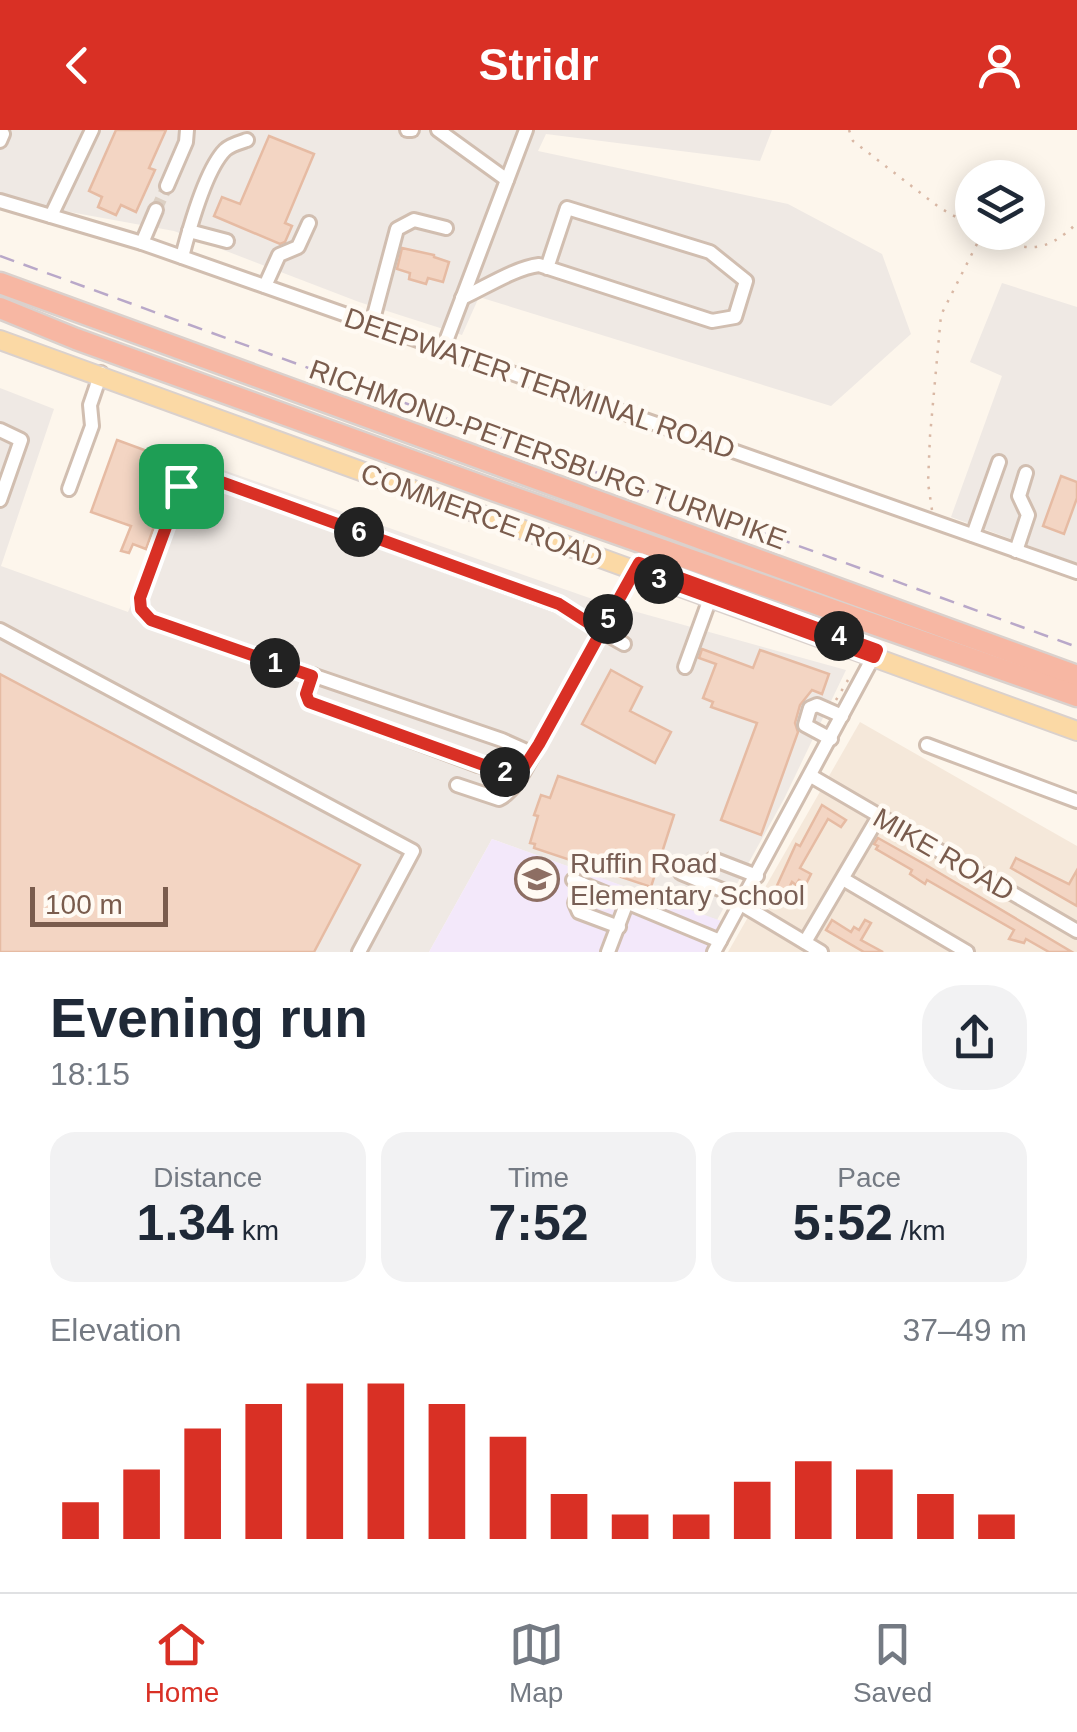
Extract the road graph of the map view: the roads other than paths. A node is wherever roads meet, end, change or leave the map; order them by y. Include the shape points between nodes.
1 (92, 130) edge
2 (188, 130) edge
3 (438, 130) edge
4 (526, 130) edge
5 (247, 140) dead end
6 (507, 180) junction
7 (167, 186) tunnel mouth
8 (0, 201) edge
9 (156, 210) tunnel mouth
10 (50, 216) junction
11 (309, 222) dead end
12 (446, 228) dead end
13 (189, 231) junction
14 (227, 241) dead end
15 (142, 243) junction
16 (182, 257) junction
17 (547, 268) junction
18 (0, 282) edge
19 (265, 286) junction
20 (462, 298) junction
21 (0, 308) edge
22 (372, 324) junction
23 (0, 336) edge
24 (443, 348) junction
25 (101, 373) junction
26 (0, 430) edge
27 (999, 462) dead end
28 (1026, 473) dead end
29 (69, 489) dead end
30 (0, 500) edge
31 (974, 536) junction
32 (1016, 551) junction
33 (1077, 555) edge
34 (637, 567) junction
35 (1074, 572) edge
36 (711, 594) junction
37 (0, 630) edge
38 (601, 631) junction
39 (624, 644) dead end
40 (875, 654) junction
41 (685, 668) dead end
42 (312, 676) junction
43 (1077, 676) edge
44 (1077, 696) edge
45 (842, 716) junction
46 (1077, 727) edge
47 (831, 739) junction
48 (926, 745) dead end
49 (533, 754) junction
50 (519, 775) junction
51 (811, 776) junction
52 (457, 785) dead end
53 (1077, 802) edge
54 (879, 816) junction
55 (714, 859) dead end
56 (680, 873) dead end
57 (756, 876) junction
58 (842, 878) junction
59 (627, 902) junction
60 (742, 902) junction
61 (619, 926) junction
62 (1077, 931) edge
63 (805, 942) junction
64 (717, 946) edge
65 (359, 952) edge
66 (608, 952) edge
67 (821, 952) edge
68 (966, 952) edge

1 - 10 street
2 - 7 street
3 - 6 street
4 - 6 street
5 - 13 street via 226,148
6 - 20 street
8 - 10 street, DEEPWATER TERMINAL ROAD
9 - 15 street
10 - 15 street, DEEPWATER TERMINAL ROAD
11 - 19 street via 298,248 279,255
12 - 22 street via 414,220 397,230
13 - 14 street
13 - 16 street
15 - 16 street, DEEPWATER TERMINAL ROAD
16 - 19 street, DEEPWATER TERMINAL ROAD
17 - 17 street via 712,322 735,316 746,281 710,252 567,208
17 - 20 street via 521,268
18 - 43 highway, RICHMOND-PETERSBURG TURNPIKE
19 - 22 street, DEEPWATER TERMINAL ROAD
20 - 24 street
21 - 44 highway, RICHMOND-PETERSBURG TURNPIKE
22 - 24 street, DEEPWATER TERMINAL ROAD
23 - 25 main road, COMMERCE ROAD
24 - 31 street, DEEPWATER TERMINAL ROAD
25 - 29 street via 90,404 92,426
25 - 34 main road, COMMERCE ROAD
26 - 30 street via 21,440
27 - 31 street
28 - 32 street via 1019,496 1028,515
31 - 32 street, DEEPWATER TERMINAL ROAD
32 - 35 street, DEEPWATER TERMINAL ROAD
33 - 35 street
34 - 36 main road, COMMERCE ROAD
34 - 38 street
36 - 40 main road, COMMERCE ROAD
36 - 41 street
37 - 65 street via 413,851
38 - 39 street
38 - 42 street via 559,604 199,474 188,478 141,609 151,620
38 - 49 street
40 - 45 street
40 - 46 main road, COMMERCE ROAD
42 - 49 street
42 - 50 street via 309,702
45 - 47 street
45 - 47 street via 810,708 805,725
47 - 51 street
48 - 53 street
49 - 50 street
50 - 52 street via 499,799
51 - 54 street, MIKE ROAD
51 - 57 street
54 - 58 street
54 - 62 street, MIKE ROAD
55 - 57 street
56 - 60 street
57 - 60 street
58 - 63 street
58 - 68 street
59 - 61 street
59 - 61 street via 578,882 580,912
59 - 64 street
60 - 63 street
60 - 64 street
61 - 66 street
63 - 67 street

